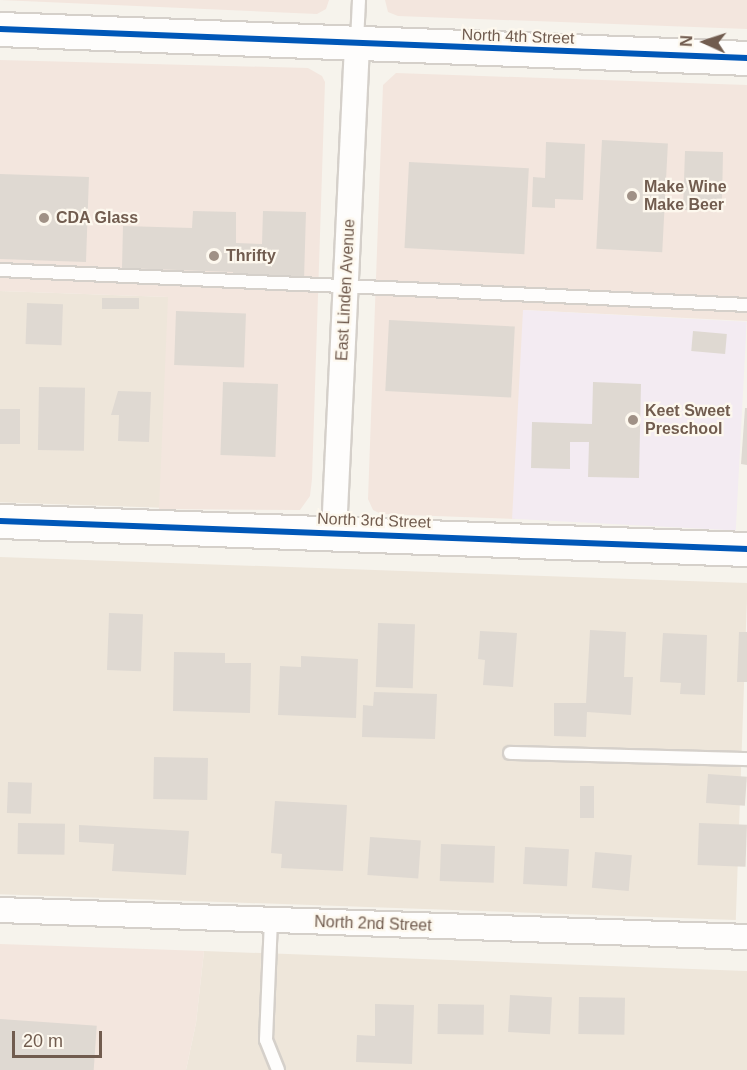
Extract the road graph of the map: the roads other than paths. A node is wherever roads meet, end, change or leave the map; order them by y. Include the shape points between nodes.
1 (359, 0) edge
2 (0, 29) edge
3 (357, 46) junction
4 (747, 58) edge
5 (0, 270) edge
6 (346, 286) junction
7 (747, 305) edge
8 (0, 521) edge
9 (334, 534) junction
10 (747, 549) edge
11 (510, 753) dead end
12 (747, 759) edge
13 (0, 910) edge
14 (271, 920) junction
15 (747, 937) edge
16 (278, 1070) edge

1 - 3 lane
2 - 3 main road, North 4th Street
3 - 4 main road, North 4th Street
3 - 6 street, East Linden Avenue
5 - 6 lane
6 - 7 lane
6 - 9 street, East Linden Avenue
8 - 9 main road, North 3rd Street
9 - 10 main road, North 3rd Street
11 - 12 lane
13 - 14 street, North 2nd Street
14 - 15 street, North 2nd Street
14 - 16 lane via 266,1040

